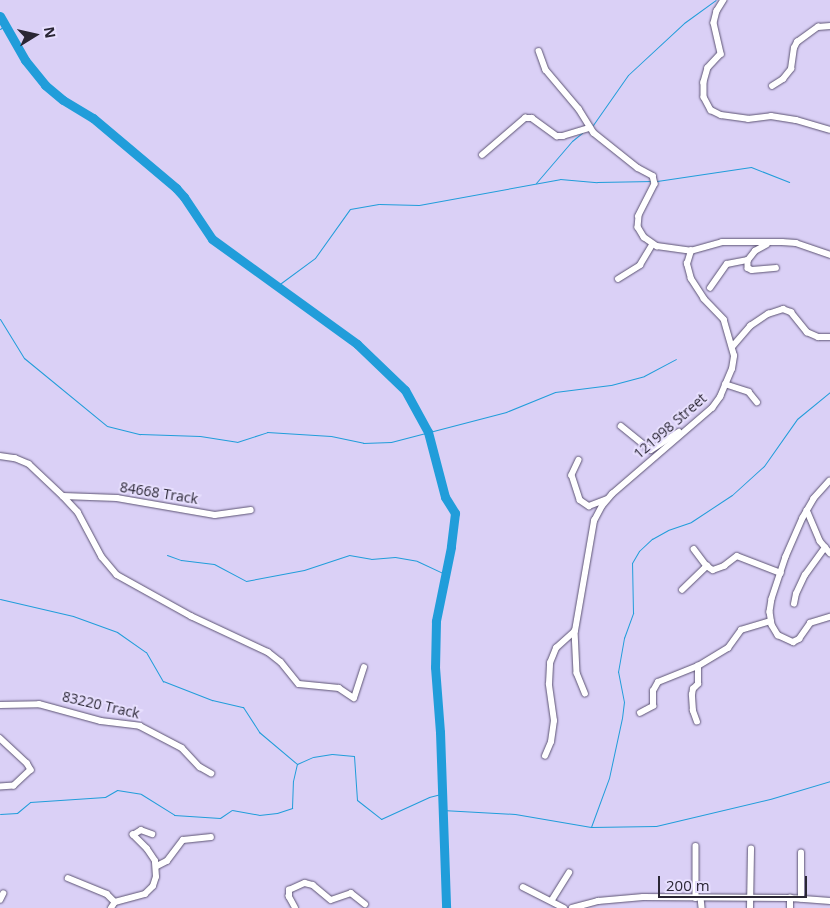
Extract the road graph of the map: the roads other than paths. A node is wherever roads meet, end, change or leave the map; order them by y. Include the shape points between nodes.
1 (724, 0) edge
2 (830, 26) edge
3 (539, 51) dead end
4 (772, 86) dead end
5 (590, 128) junction
6 (830, 130) edge
7 (482, 155) dead end
8 (770, 243) junction
9 (652, 245) junction
10 (691, 251) junction
11 (830, 255) edge
12 (748, 260) junction
13 (776, 268) dead end
14 (618, 279) dead end
15 (710, 288) dead end
16 (830, 337) edge
17 (732, 347) junction
18 (725, 384) junction
19 (757, 402) dead end
20 (693, 424) junction
21 (622, 426) dead end
22 (0, 456) edge
23 (578, 460) dead end
24 (830, 481) edge
25 (64, 496) junction
26 (608, 498) junction
27 (251, 510) dead end
28 (807, 510) junction
29 (825, 547) junction
30 (694, 549) dead end
31 (830, 553) edge
32 (707, 566) junction
33 (781, 573) junction
34 (682, 590) dead end
35 (794, 604) dead end
36 (830, 617) edge
37 (771, 622) junction
38 (575, 631) junction
39 (698, 666) junction
40 (364, 668) dead end
41 (585, 693) dead end
42 (0, 704) edge
43 (640, 713) dead end
44 (698, 722) dead end
45 (0, 738) edge
46 (545, 756) dead end
47 (211, 773) dead end
48 (0, 787) edge
49 (152, 834) dead end
50 (211, 837) dead end
51 (696, 846) dead end
52 (751, 849) dead end
53 (801, 853) dead end
54 (157, 866) junction
55 (569, 873) dead end
56 (68, 878) dead end
57 (523, 886) dead end
58 (698, 898) junction
59 (751, 898) junction
60 (790, 898) junction
61 (801, 899) junction
62 (552, 900) junction
63 (830, 901) edge
64 (115, 902) junction
65 (365, 904) dead end
66 (110, 908) edge
67 (295, 908) edge
68 (564, 908) edge
69 (572, 908) edge
70 (702, 908) edge
71 (750, 908) edge
72 (790, 908) edge

1 - 6 street via 714,23 721,54 708,68 704,82 704,97 711,110 721,116 748,119 772,116
2 - 4 street via 815,28 797,42 791,70
3 - 5 street via 546,70
5 - 7 street via 557,136 532,118 525,118
5 - 9 street via 629,162 654,176 655,184 638,223
8 - 10 street via 722,242
8 - 11 street via 796,243
8 - 12 street via 755,251
9 - 10 street
9 - 14 street via 640,265
10 - 17 street, 121998 Street via 687,264 691,279 724,320
12 - 13 street via 748,268 752,270
12 - 15 street via 727,264
16 - 17 street via 818,337 807,332 791,312 783,309 750,326
17 - 18 street, 121998 Street via 732,369
18 - 19 street via 748,392
18 - 20 street, 121998 Street via 716,402
20 - 21 street via 651,450
20 - 26 street, 121998 Street
22 - 25 street via 29,464
23 - 26 street, 121998 Street via 572,475 580,500 589,506
24 - 28 street
25 - 27 street, 84668 Track via 123,499 208,514
25 - 40 street via 78,512 102,557 117,575 268,652 299,684 339,688 354,698
26 - 38 street, 121998 Street via 592,530
28 - 29 street
28 - 33 street
29 - 31 street
29 - 35 street via 805,575
30 - 32 street
32 - 33 street via 713,570 737,556
32 - 34 street
33 - 37 street via 772,599
36 - 37 street via 810,623 793,642 778,635
37 - 39 street via 741,630 728,648
38 - 41 street, 121998 Street via 577,673
38 - 46 street via 556,648 550,664 554,721
39 - 43 street via 658,682 653,688 653,706
39 - 44 street via 698,684 692,695
42 - 47 street, 83220 Track via 39,704 101,721 140,726 182,748 200,767
45 - 48 street via 31,770 14,786
49 - 54 street via 141,830 133,835 151,853
50 - 54 street via 183,840 167,861
51 - 58 street
52 - 59 street
53 - 61 street
54 - 64 street via 154,883 145,894
55 - 62 street
56 - 64 street via 107,894
57 - 62 street
58 - 59 street
58 - 69 street via 626,898 587,902
58 - 70 street
59 - 60 street
59 - 71 street
60 - 61 street
60 - 72 street
61 - 63 street
62 - 68 street
64 - 66 street
65 - 67 street via 351,894 331,900 313,885 305,883 289,890

